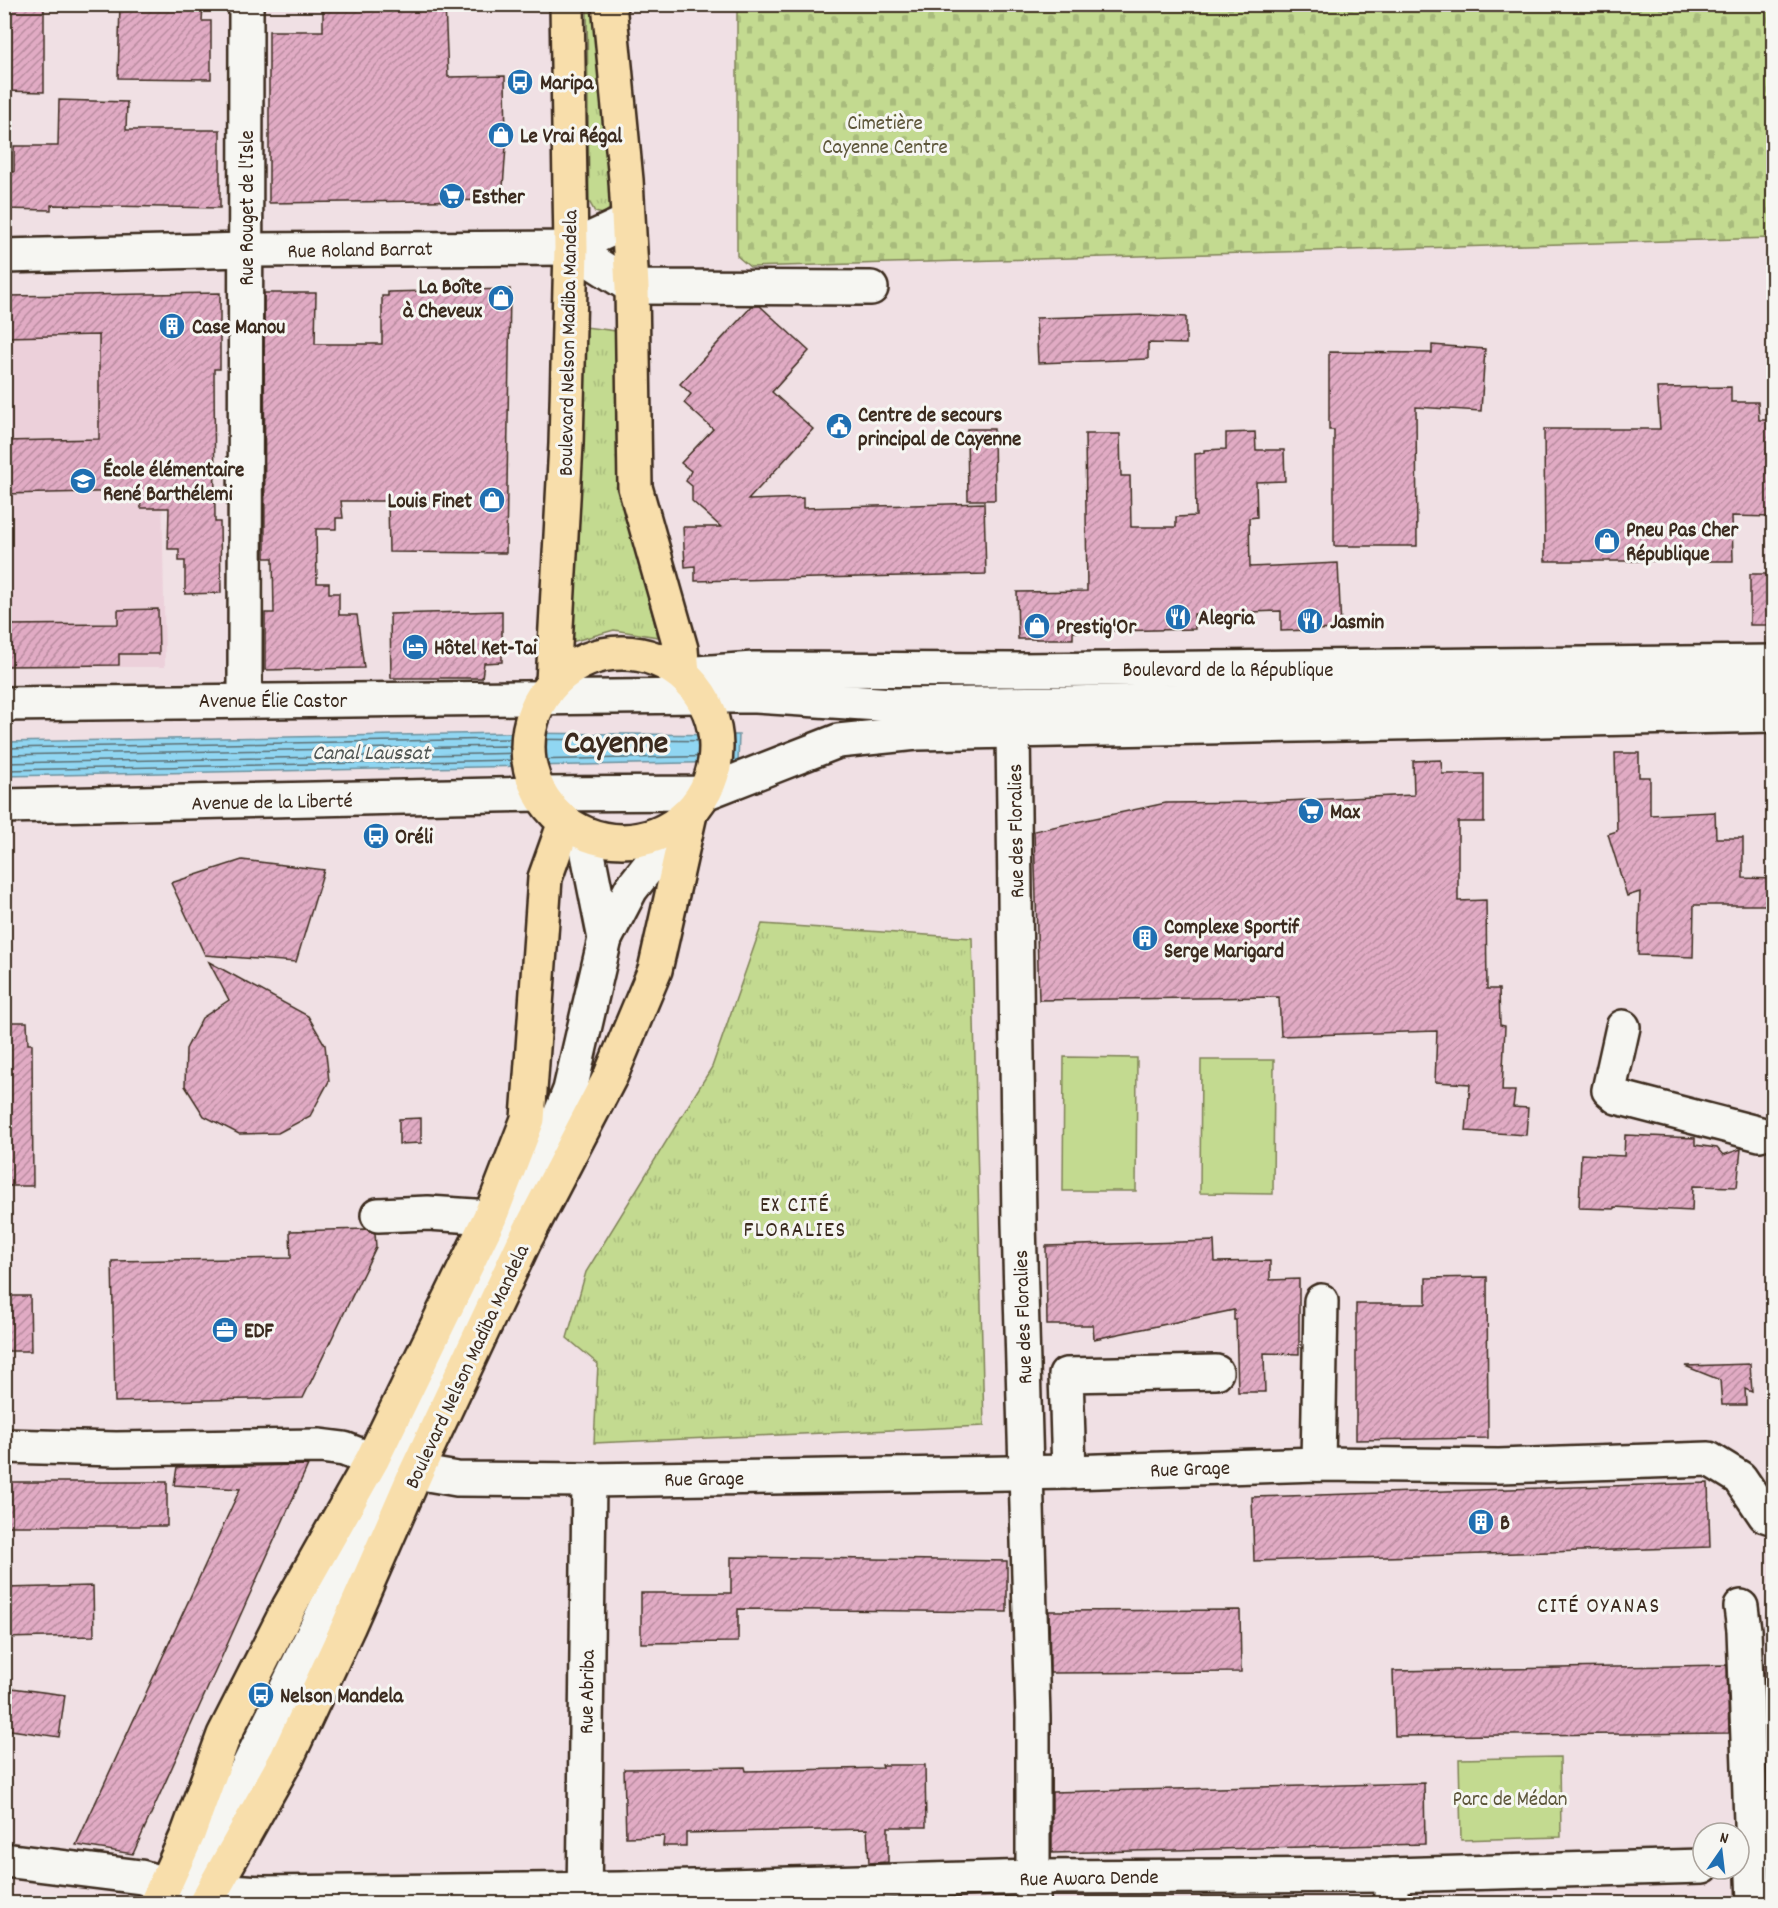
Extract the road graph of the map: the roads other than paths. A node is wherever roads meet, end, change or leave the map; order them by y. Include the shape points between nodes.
1 (246, 4) edge
2 (567, 4) edge
3 (609, 4) edge
4 (627, 222) junction
5 (571, 248) junction
6 (246, 250) junction
7 (4, 256) edge
8 (632, 287) junction
9 (871, 288) dead end
10 (1773, 662) edge
11 (1773, 687) edge
12 (699, 698) junction
13 (245, 699) junction
14 (542, 699) junction
15 (4, 704) edge
16 (894, 705) junction
17 (1773, 715) edge
18 (1013, 731) junction
19 (838, 741) junction
20 (535, 784) junction
21 (703, 793) junction
22 (4, 806) edge
23 (574, 828) junction
24 (605, 939) junction
25 (1623, 1027) dead end
26 (1760, 1134) dead end
27 (378, 1215) dead end
28 (490, 1217) junction
29 (1321, 1301) dead end
30 (1216, 1372) dead end
31 (4, 1446) edge
32 (372, 1460) junction
33 (1318, 1464) junction
34 (416, 1472) junction
35 (1069, 1472) junction
36 (1028, 1473) junction
37 (589, 1480) junction
38 (1769, 1517) edge
39 (1740, 1607) dead end
40 (4, 1860) edge
41 (1755, 1866) edge
42 (1691, 1867) edge
43 (1391, 1889) edge
44 (1033, 1890) edge
45 (584, 1896) edge
46 (167, 1897) edge
47 (208, 1897) edge
48 (1754, 1904) edge

1 - 6 street, Rue Rouget de l'Isle
2 - 5 main road, Boulevard Nelson Madiba Mandela
3 - 4 main road
4 - 5 street, Rue Roland Barrat
4 - 8 main road
5 - 6 street, Rue Roland Barrat
5 - 8 street
5 - 14 main road, Boulevard Nelson Madiba Mandela via 565,467
6 - 7 street, Rue Roland Barrat
6 - 13 street, Rue Rouget de l'Isle
8 - 9 street
8 - 12 main road via 635,487 681,649
10 - 12 street, Boulevard de la République via 754,669
11 - 16 street
12 - 14 street, Avenue Élie Castor
12 - 14 main road via 658,660 615,653 580,662
12 - 16 street via 756,696
12 - 21 main road, Boulevard Nelson Madiba Mandela via 717,751
13 - 14 street, Avenue Élie Castor
13 - 15 street, Avenue Élie Castor
14 - 20 main road, Boulevard Nelson Madiba Mandela via 527,746
16 - 19 street
17 - 18 street
18 - 19 street via 917,733
18 - 36 street, Rue des Floralies via 1019,1223
19 - 21 street
20 - 21 street, Avenue de la Liberté
20 - 22 street, Avenue de la Liberté
20 - 23 main road
21 - 23 main road via 661,834 642,839 603,840
21 - 24 street via 631,889
21 - 34 main road, Boulevard Nelson Madiba Mandela via 655,970 611,1075 524,1242
23 - 24 street
23 - 28 main road, Boulevard Nelson Madiba Mandela via 545,878 528,1119
24 - 46 street via 570,1090 530,1191
25 - 26 street via 1610,1090 1617,1097
27 - 28 street
28 - 32 main road, Boulevard Nelson Madiba Mandela
29 - 33 street
30 - 35 street via 1066,1375
31 - 32 street via 320,1446 344,1449
32 - 46 main road, Boulevard Nelson Madiba Mandela via 289,1607 224,1735
33 - 35 street, Rue Grage
33 - 38 street, Rue Grage via 1499,1466 1709,1459 1740,1478
34 - 37 street, Rue Grage via 457,1479
34 - 47 main road, Boulevard Nelson Madiba Mandela via 287,1758
35 - 36 street, Rue Grage
36 - 37 street, Rue Grage
36 - 44 street, Rue des Floralies
37 - 45 street, Rue Abriba
39 - 41 street
40 - 46 street via 141,1878
41 - 48 street
42 - 43 street, Rue Awara Dende
43 - 44 street, Rue Awara Dende
44 - 45 street, Rue Awara Dende
45 - 47 street, Rue Awara Dende via 263,1893

